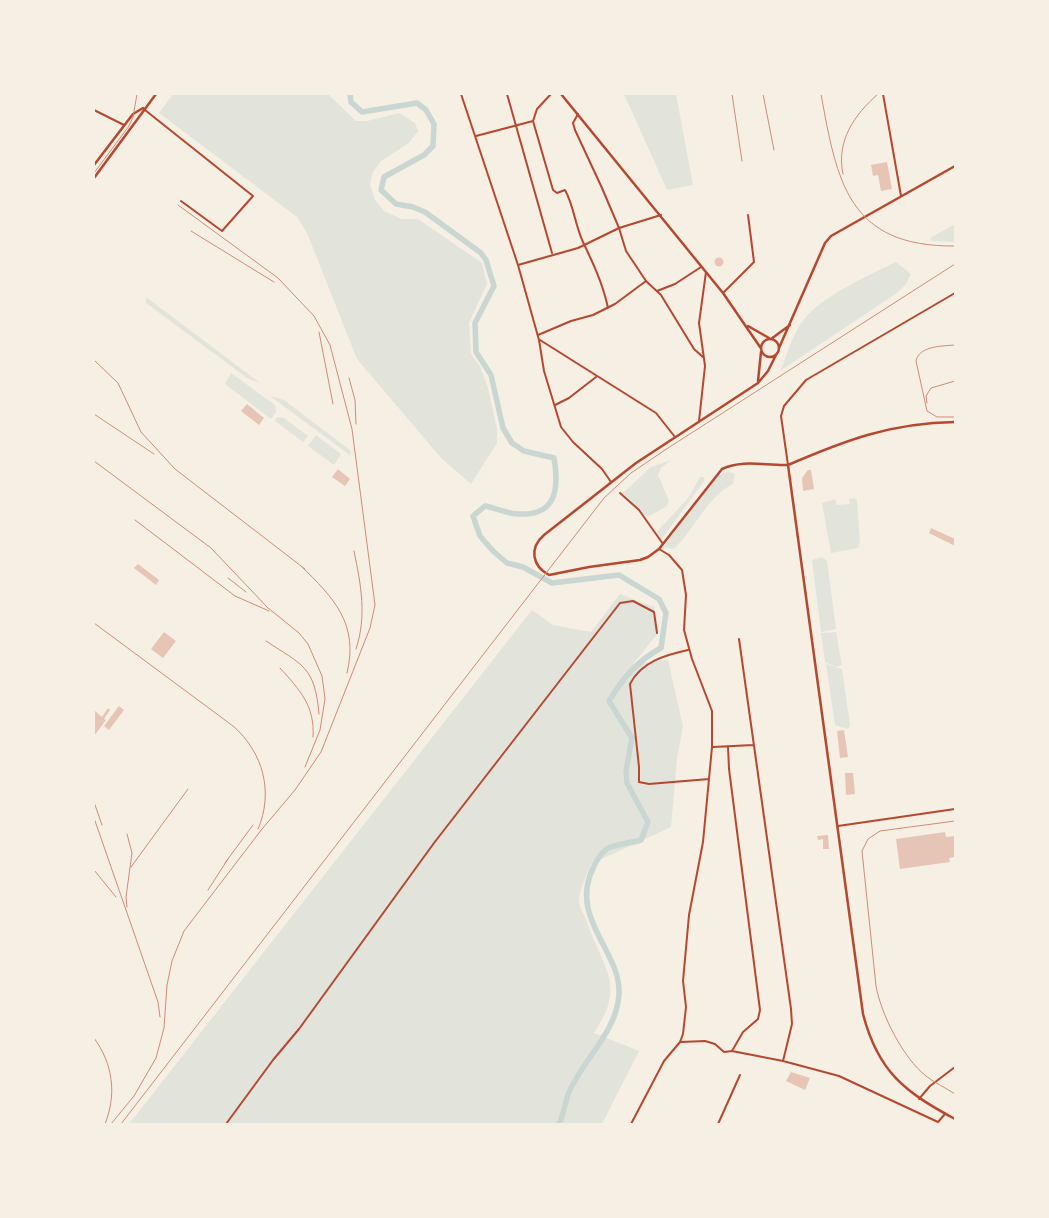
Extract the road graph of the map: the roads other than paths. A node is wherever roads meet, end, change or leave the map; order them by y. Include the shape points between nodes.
1 (156, 94) edge
2 (461, 94) edge
3 (506, 94) edge
4 (551, 94) edge
5 (561, 94) edge
6 (883, 94) edge
7 (143, 108) junction
8 (94, 110) edge
9 (578, 114) junction
10 (533, 120) junction
11 (124, 125) junction
12 (515, 125) junction
13 (476, 136) junction
14 (94, 165) edge
15 (955, 166) edge
16 (94, 178) edge
17 (901, 196) junction
18 (180, 201) dead end
19 (661, 215) junction
20 (748, 216) dead end
21 (619, 228) junction
22 (585, 245) junction
23 (552, 253) junction
24 (518, 265) junction
25 (702, 266) junction
26 (706, 272) junction
27 (646, 281) junction
28 (657, 291) junction
29 (723, 293) junction
30 (955, 293) edge
31 (608, 308) junction
32 (792, 324) junction
33 (747, 325) junction
34 (538, 335) junction
35 (770, 338) junction
36 (539, 340) junction
37 (779, 348) junction
38 (761, 349) junction
39 (776, 355) junction
40 (704, 358) junction
41 (596, 377) junction
42 (758, 383) junction
43 (555, 406) junction
44 (699, 421) junction
45 (955, 422) edge
46 (675, 437) junction
47 (788, 465) junction
48 (611, 482) junction
49 (620, 493) dead end
50 (662, 544) junction
51 (658, 549) junction
52 (657, 633) dead end
53 (738, 638) dead end
54 (689, 650) junction
55 (753, 745) junction
56 (712, 747) junction
57 (728, 747) junction
58 (710, 779) junction
59 (955, 809) edge
60 (838, 826) junction
61 (680, 1042) junction
62 (732, 1051) junction
63 (783, 1061) junction
64 (955, 1067) edge
65 (740, 1076) dead end
66 (919, 1099) junction
67 (945, 1114) junction
68 (955, 1119) edge
69 (226, 1124) edge
70 (631, 1124) edge
71 (718, 1124) edge

1 - 7 main road
2 - 13 street
3 - 12 street
4 - 10 street via 537,109
5 - 9 main road
6 - 17 street
7 - 11 main road
7 - 16 main road
7 - 18 street via 253,196 222,231
8 - 11 street
9 - 19 main road
9 - 21 street via 573,124 575,130
10 - 12 street
10 - 22 street via 553,190 555,193 565,190 572,202
11 - 14 main road
12 - 13 street
12 - 23 street
13 - 24 street
15 - 17 main road
17 - 32 main road via 831,236 825,243
19 - 21 street
19 - 25 main road
20 - 29 street via 754,262
21 - 22 street
21 - 27 street via 626,250
22 - 23 street
22 - 31 street
23 - 24 street
24 - 34 street
25 - 26 main road
25 - 28 street via 681,281
26 - 29 main road
26 - 40 street via 699,323
27 - 28 street
27 - 31 street
28 - 40 street via 694,349
29 - 33 main road
30 - 47 street via 806,380 784,406 780,416
31 - 34 street
32 - 35 main road
32 - 37 main road
33 - 35 main road
33 - 38 main road
34 - 36 street
35 - 37 main road
35 - 38 main road via 765,340
36 - 41 street
36 - 43 street
37 - 39 main road
38 - 39 main road via 767,357
38 - 42 main road
39 - 42 main road
40 - 44 street
41 - 43 street
41 - 46 street via 656,413
42 - 44 main road
43 - 48 street via 566,435 594,460
44 - 46 main road
45 - 47 main road via 880,430
46 - 48 main road
47 - 50 main road via 743,464 722,469
47 - 60 main road
48 - 51 main road via 536,542 533,553 538,566 548,575 554,575 640,560
49 - 50 street via 639,510
50 - 51 main road
51 - 54 street via 669,555 682,570 686,595 683,621
52 - 69 street via 654,612 633,601 620,603 434,843
53 - 55 street
54 - 56 street via 712,711
54 - 58 street via 646,664 636,671 630,684 638,779 649,784
55 - 57 street
55 - 63 street via 791,1009 792,1024
56 - 57 street
56 - 58 street
57 - 62 street via 760,1010 758,1019 743,1032
58 - 61 street via 703,842 689,915 683,981 686,1020
59 - 60 street
60 - 66 main road via 867,1029 890,1074
61 - 62 street via 705,1041 724,1052
61 - 70 street via 664,1061
62 - 63 street
63 - 67 street via 839,1076 938,1122
64 - 66 street
65 - 71 street
66 - 67 main road
67 - 68 main road

